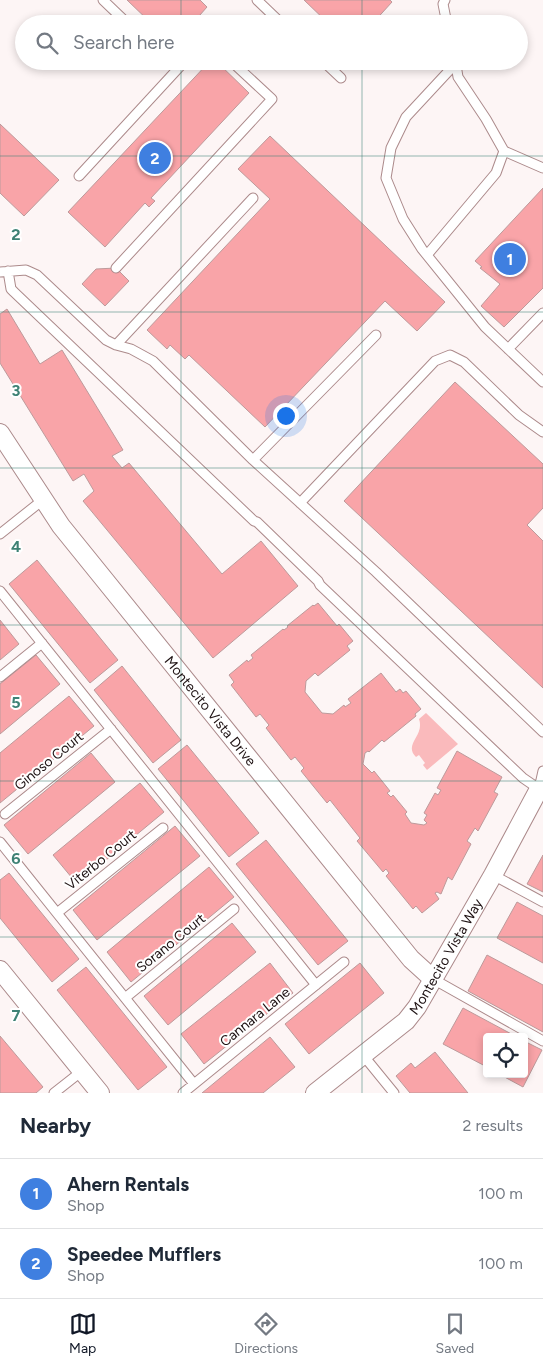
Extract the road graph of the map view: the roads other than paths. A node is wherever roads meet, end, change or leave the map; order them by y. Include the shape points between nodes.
1 (103, 0) edge
2 (256, 0) edge
3 (445, 0) edge
4 (119, 15) edge
5 (272, 15) edge
6 (445, 15) edge
7 (177, 70) edge
8 (241, 70) edge
9 (333, 70) edge
10 (450, 70) edge
11 (458, 70) edge
12 (341, 78) dead end
13 (504, 151) junction
14 (543, 168) edge
15 (79, 176) dead end
16 (253, 198) dead end
17 (428, 255) junction
18 (116, 268) dead end
19 (4, 271) edge
20 (543, 313) edge
21 (376, 335) dead end
22 (116, 345) junction
23 (508, 349) junction
24 (541, 377) edge
25 (543, 432) edge
26 (0, 433) edge
27 (253, 460) junction
28 (44, 499) junction
29 (300, 503) junction
30 (0, 534) edge
31 (0, 591) edge
32 (42, 643) junction
33 (0, 677) edge
34 (111, 729) junction
35 (543, 732) edge
36 (543, 771) edge
37 (539, 789) junction
38 (6, 814) dead end
39 (163, 828) dead end
40 (0, 842) edge
41 (493, 874) junction
42 (543, 902) edge
43 (234, 909) dead end
44 (57, 914) junction
45 (344, 962) dead end
46 (2, 976) edge
47 (433, 979) junction
48 (316, 985) junction
49 (125, 998) junction
50 (543, 1041) edge
51 (363, 1055) junction
52 (82, 1071) junction
53 (194, 1084) junction
54 (54, 1093) edge
55 (100, 1093) edge
56 (183, 1093) edge
57 (315, 1093) edge
58 (394, 1093) edge

1 - 4 lane
2 - 5 lane
3 - 6 lane
7 - 15 lane
8 - 18 lane via 272,99
9 - 12 lane
10 - 17 lane via 406,117 391,148 386,178 403,219
11 - 13 lane via 458,77
13 - 14 lane
13 - 17 lane via 496,173
16 - 22 lane
17 - 23 lane via 485,327
19 - 22 lane via 26,270 37,275 106,340
19 - 37 lane via 14,292 523,778
20 - 23 lane
21 - 27 lane
22 - 27 lane via 153,361
23 - 24 lane
25 - 29 lane via 519,415 464,362 450,355 435,361
26 - 28 street, Montecito Vista Drive
27 - 29 lane
28 - 30 lane
28 - 47 street, Montecito Vista Drive via 61,526 411,959
29 - 35 lane
31 - 32 lane
32 - 33 lane
32 - 34 lane
34 - 38 lane, Ginoso Court
34 - 48 lane
36 - 37 lane
37 - 41 street, Montecito Vista Way
39 - 44 lane, Viterbo Court
40 - 44 lane
41 - 42 lane
41 - 47 street, Montecito Vista Way
43 - 49 lane, Sorano Court
44 - 49 lane
45 - 48 lane, Cannara Lane
46 - 52 street
47 - 50 lane
47 - 51 street, Montecito Vista Way via 406,1021
48 - 53 lane, Cannara Lane
49 - 53 lane
51 - 57 street, Montecito Vista Way
51 - 58 lane
52 - 54 lane
52 - 55 street
53 - 56 lane, Cannara Lane

